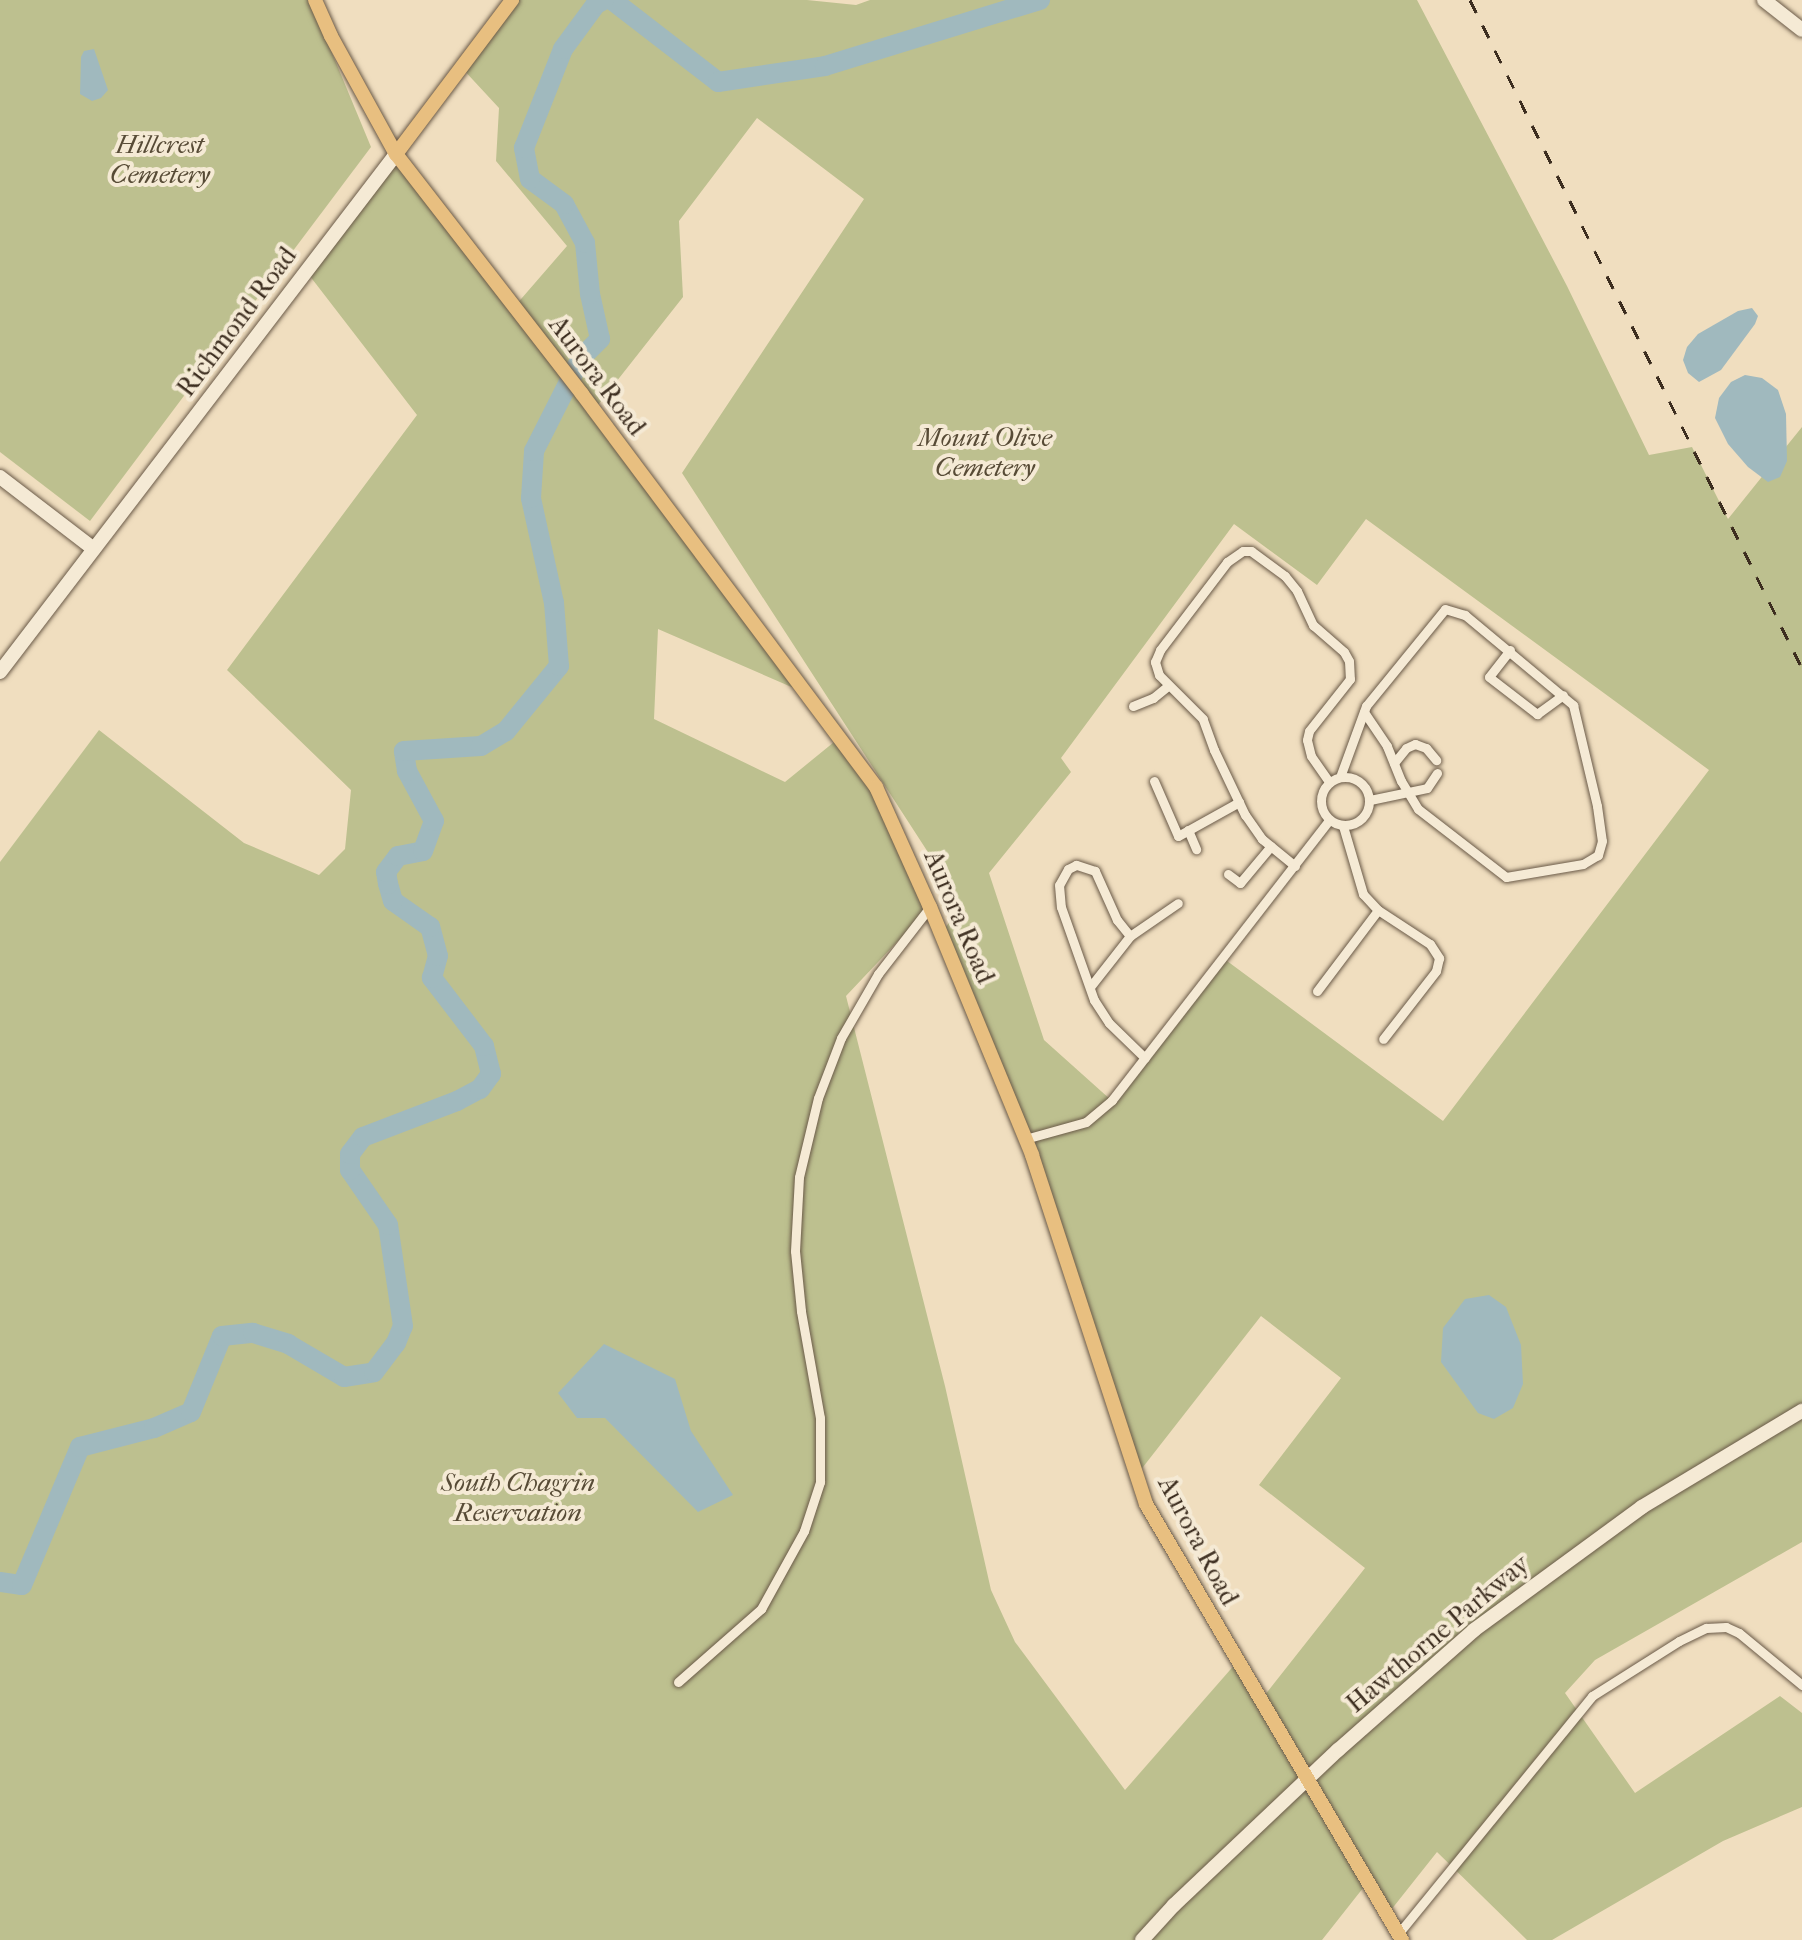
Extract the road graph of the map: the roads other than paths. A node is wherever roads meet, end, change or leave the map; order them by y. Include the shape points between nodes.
1 (315, 0) edge
2 (512, 0) edge
3 (1764, 0) edge
4 (1802, 30) edge
5 (396, 154) junction
6 (0, 477) edge
7 (94, 549) junction
8 (1510, 650) junction
9 (0, 672) edge
10 (1168, 686) junction
11 (1563, 695) junction
12 (1133, 706) dead end
13 (1364, 712) junction
14 (1436, 760) dead end
15 (1394, 763) junction
16 (1437, 773) dead end
17 (1340, 777) junction
18 (1154, 781) dead end
19 (1329, 782) junction
20 (1408, 794) junction
21 (1370, 800) junction
22 (1239, 802) junction
23 (1329, 820) junction
24 (1343, 826) junction
25 (1188, 830) junction
26 (1271, 846) junction
27 (1196, 849) dead end
28 (1295, 866) junction
29 (1228, 874) dead end
30 (1178, 903) dead end
31 (930, 907) junction
32 (1378, 910) junction
33 (1130, 936) junction
34 (1090, 987) junction
35 (1317, 991) dead end
36 (1383, 1039) dead end
37 (1145, 1058) junction
38 (1025, 1139) junction
39 (1802, 1411) edge
40 (678, 1682) dead end
41 (1802, 1685) edge
42 (1307, 1780) junction
43 (1400, 1937) edge
44 (1142, 1940) edge

1 - 5 main road, Aurora Road
2 - 5 main road, Richmond Road
3 - 4 street
5 - 7 street, Richmond Road
5 - 31 main road, Aurora Road via 876,787
6 - 7 street
7 - 9 street, Richmond Road
8 - 11 street
8 - 11 street via 1489,677 1537,714
8 - 13 street via 1465,615 1445,609
10 - 12 street
10 - 19 street via 1157,670 1160,650 1227,562 1251,551 1285,576 1313,625 1349,661 1350,679 1307,740
10 - 22 street via 1203,719
11 - 20 street via 1573,705 1583,740 1602,841 1598,855 1583,864 1506,877 1418,809
13 - 15 street
13 - 17 street
14 - 15 street via 1415,744
15 - 20 street
16 - 20 street via 1427,788
17 - 19 street
17 - 21 street via 1360,782
18 - 25 street via 1178,836
19 - 23 street via 1320,802
20 - 21 street
21 - 24 street via 1362,819
22 - 25 street
22 - 26 street
23 - 24 street
23 - 28 street
24 - 32 street via 1358,884
25 - 27 street
26 - 28 street
26 - 29 street via 1240,883
28 - 37 street
30 - 33 street
31 - 38 main road, Aurora Road
31 - 40 street via 878,974 841,1038 818,1098 799,1177 795,1251 820,1418 820,1482 804,1531 761,1609
32 - 35 street
32 - 36 street via 1430,944 1439,958 1436,971
33 - 34 street
33 - 34 street via 1095,871 1076,865 1068,869 1059,885 1061,907
34 - 37 street via 1099,1010
37 - 38 street via 1112,1100 1086,1122
38 - 42 main road, Aurora Road via 1146,1504
39 - 42 street, Hawthorne Parkway via 1642,1507 1547,1574 1412,1683
41 - 43 street via 1726,1627 1706,1628 1679,1641 1592,1696
42 - 43 main road, Aurora Road
42 - 44 street, Hawthorne Parkway

